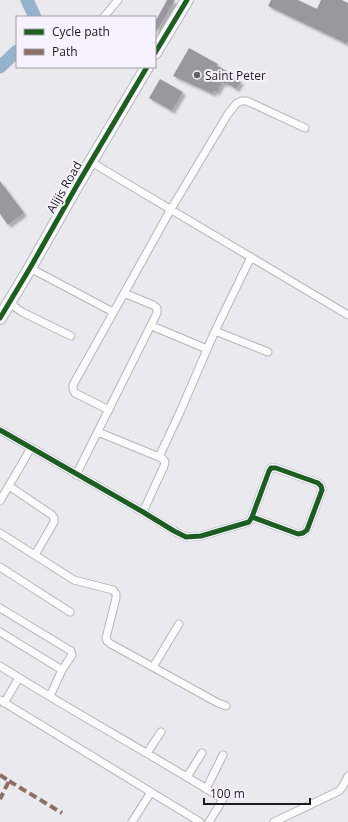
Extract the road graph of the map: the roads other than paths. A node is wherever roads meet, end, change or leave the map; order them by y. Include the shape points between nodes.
1 (118, 0) edge
2 (187, 0) edge
3 (105, 16) edge
4 (156, 50) edge
5 (145, 68) edge
6 (305, 128) dead end
7 (91, 162) junction
8 (171, 209) junction
9 (251, 257) junction
10 (30, 268) junction
11 (124, 293) junction
12 (10, 301) junction
13 (113, 312) junction
14 (348, 315) edge
15 (0, 318) edge
16 (152, 326) junction
17 (215, 331) junction
18 (71, 336) dead end
19 (207, 349) junction
20 (268, 352) dead end
21 (109, 410) junction
22 (0, 430) edge
23 (98, 432) junction
24 (32, 448) junction
25 (159, 457) junction
26 (76, 475) junction
27 (9, 486) junction
28 (0, 501) edge
29 (143, 512) junction
30 (252, 517) junction
31 (0, 533) edge
32 (35, 555) junction
33 (0, 567) edge
34 (0, 608) edge
35 (70, 612) dead end
36 (179, 624) dead end
37 (0, 632) edge
38 (0, 666) edge
39 (153, 667) junction
40 (62, 670) junction
41 (20, 678) junction
42 (50, 696) junction
43 (2, 702) edge
44 (226, 706) dead end
45 (161, 732) dead end
46 (147, 753) junction
47 (202, 753) dead end
48 (223, 755) dead end
49 (348, 776) edge
50 (186, 777) junction
51 (206, 789) junction
52 (151, 792) junction
53 (188, 819) edge
54 (132, 822) edge
55 (200, 822) edge
56 (209, 822) edge
57 (274, 822) edge

1 - 3 street
2 - 4 main road
5 - 7 main road, Alijis Road
6 - 8 street via 247,101 240,101 228,114
7 - 8 street
7 - 10 main road, Alijis Road
8 - 9 street
8 - 11 street
9 - 14 street
9 - 17 street
10 - 12 main road, Alijis Road
10 - 13 street
11 - 13 street
11 - 16 street via 157,308
12 - 15 main road, Alijis Road
12 - 18 street via 22,312
13 - 21 street via 73,385 76,393
16 - 19 street
16 - 21 street
17 - 19 street
17 - 20 street
19 - 25 street
21 - 23 street
22 - 24 street
23 - 25 street
23 - 26 street
24 - 26 street
24 - 27 street
25 - 29 street via 165,462 164,466
26 - 29 street
27 - 28 street
27 - 32 street via 54,518
29 - 30 street via 186,537 201,536 244,524
30 - 30 street via 271,468 311,480 321,486 322,490 307,530 303,533 298,534
31 - 32 street
32 - 39 street via 74,580 113,590 116,598 107,641
33 - 35 street
34 - 40 street via 71,651 71,658
36 - 39 street
37 - 40 street
38 - 41 street
39 - 44 street
40 - 42 street
41 - 42 street
41 - 43 street
42 - 46 street
43 - 52 street
45 - 46 street
46 - 50 street
47 - 50 street
48 - 51 street
49 - 57 street via 339,791
50 - 51 street
51 - 56 street via 223,799
52 - 53 street
52 - 54 street
53 - 55 street

